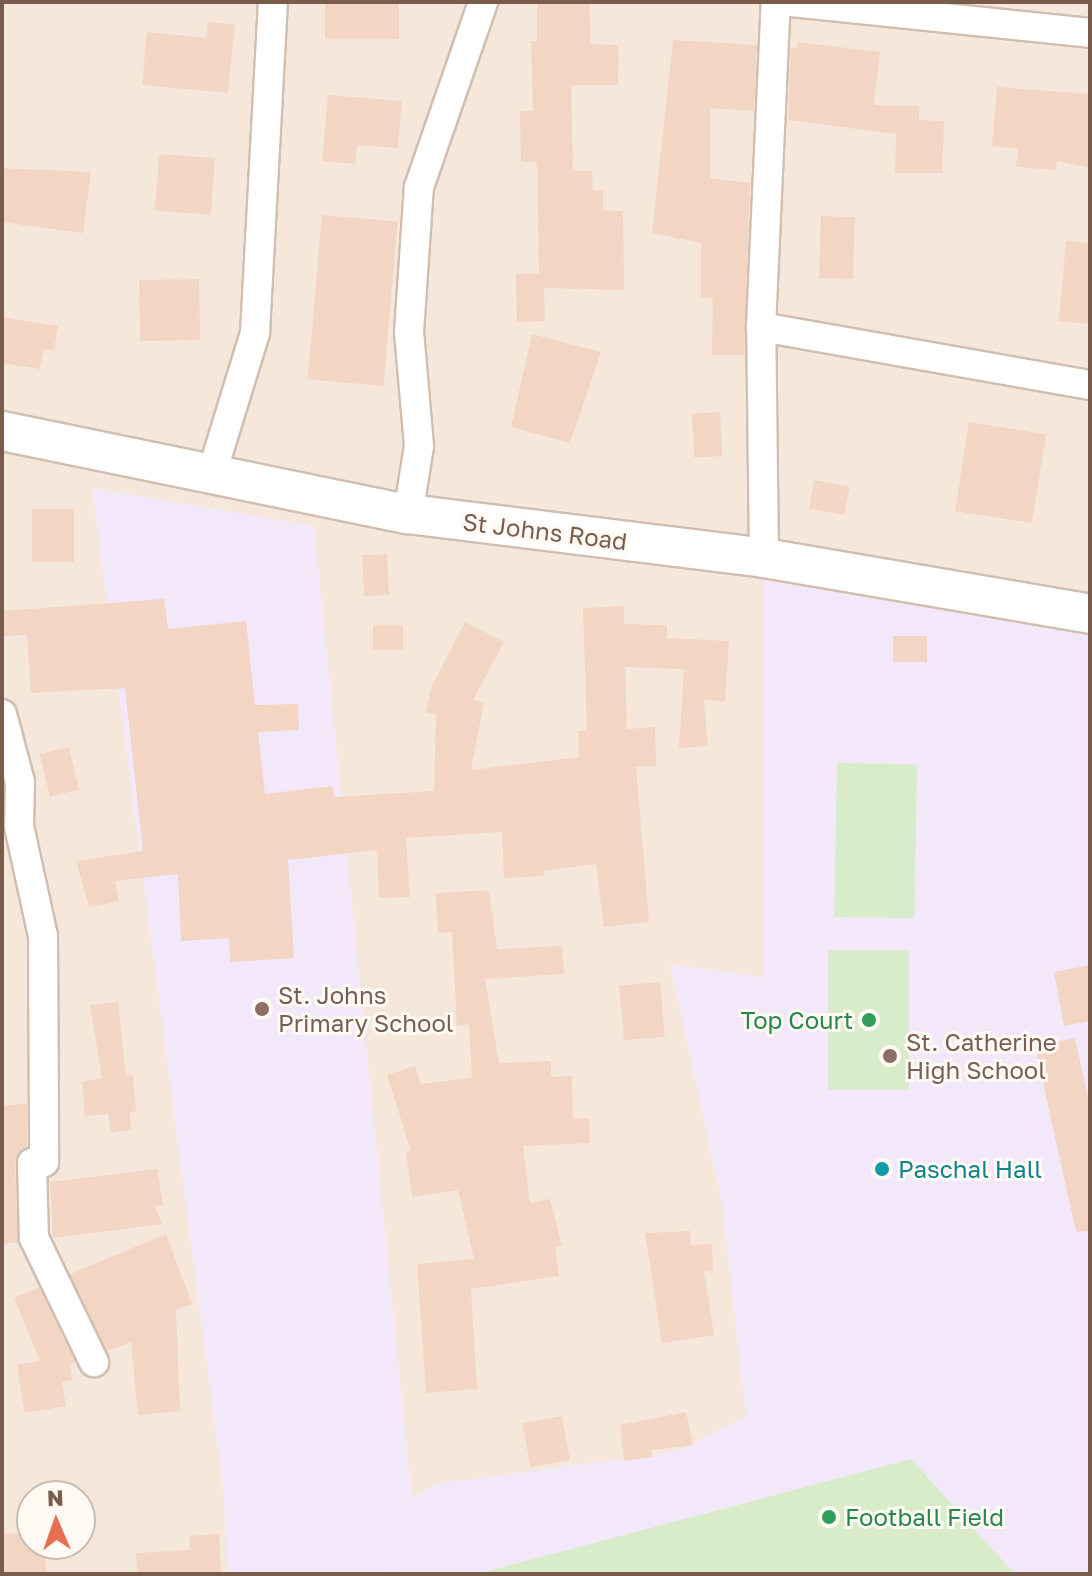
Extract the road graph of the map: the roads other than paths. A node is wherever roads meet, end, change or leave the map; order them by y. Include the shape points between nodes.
1 (273, 2) edge
2 (483, 2) edge
3 (776, 2) edge
4 (791, 2) edge
5 (1090, 33) edge
6 (761, 327) junction
7 (1090, 385) edge
8 (2, 431) edge
9 (211, 476) junction
10 (408, 514) junction
11 (764, 558) junction
12 (1090, 614) edge
13 (2, 714) edge
14 (94, 1362) dead end

1 - 9 street via 255,333
2 - 10 street via 419,187 409,332 419,446
3 - 6 street
4 - 5 street
6 - 7 street
6 - 11 street
8 - 9 main road, St Johns Road
9 - 10 main road, St Johns Road
10 - 11 main road, St Johns Road
11 - 12 main road, St Johns Road
13 - 14 street via 15,753 19,826 43,936 44,1162 32,1163 34,1238

